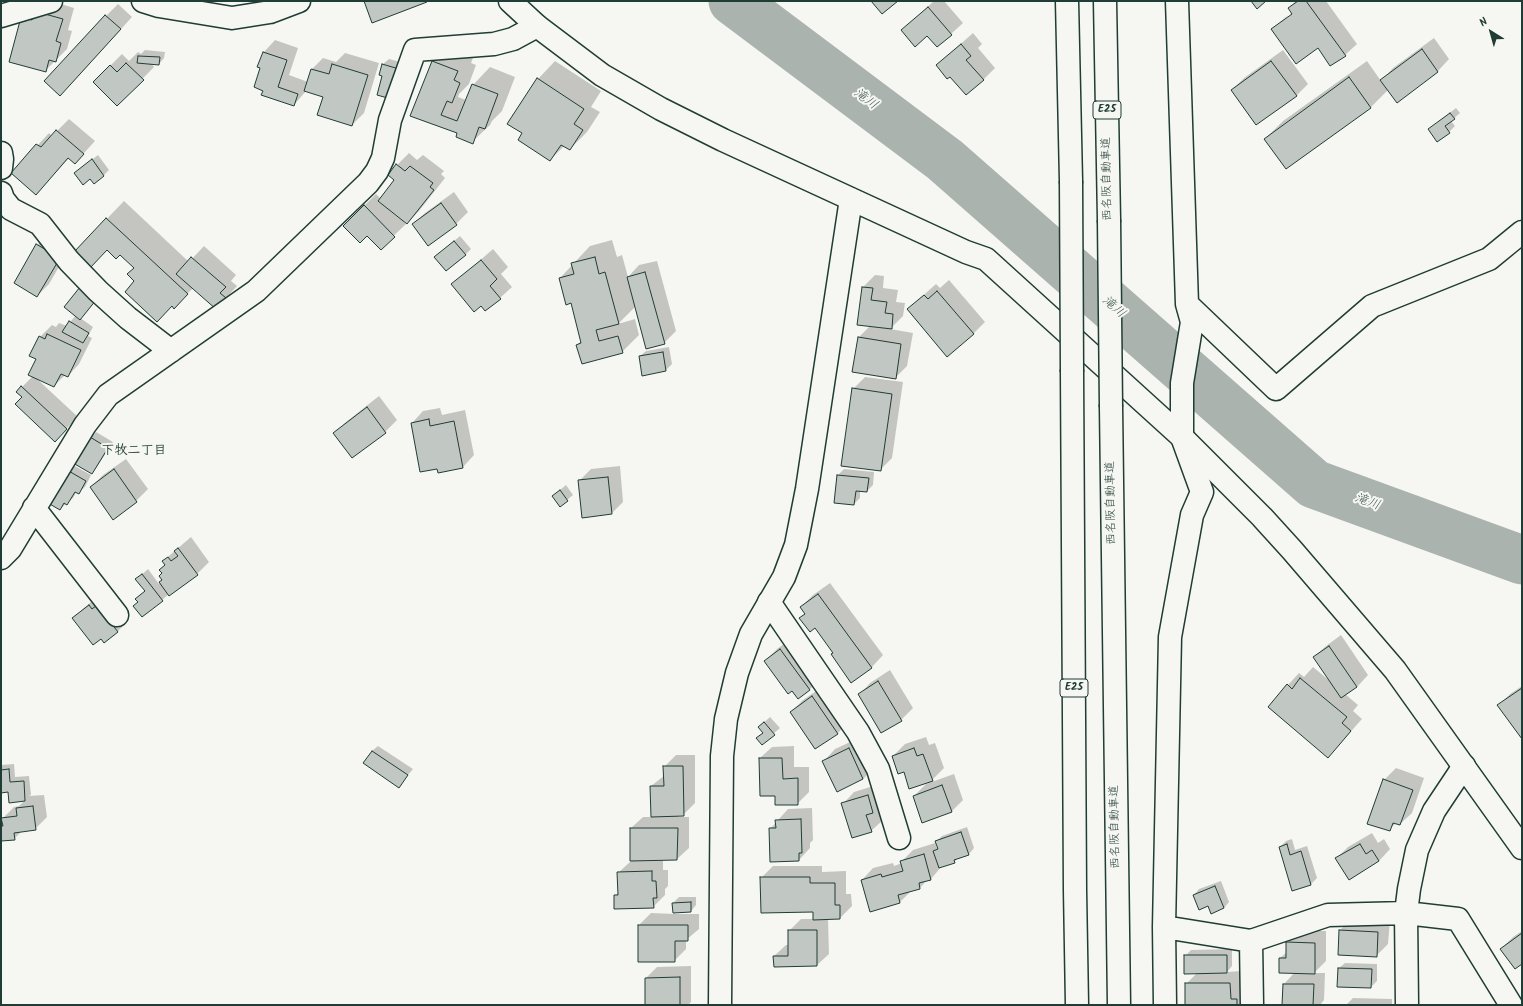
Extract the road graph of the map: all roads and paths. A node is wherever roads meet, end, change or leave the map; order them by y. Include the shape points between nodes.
1 (51, 1) edge
2 (143, 1) edge
3 (299, 1) edge
4 (510, 1) edge
5 (1067, 1) edge
6 (1105, 1) edge
7 (1177, 1) edge
8 (1, 16) edge
9 (536, 26) junction
10 (1, 153) edge
11 (1, 168) edge
12 (1, 193) edge
13 (851, 199) junction
14 (1522, 232) edge
15 (1190, 313) junction
16 (170, 351) junction
17 (1182, 437) junction
18 (34, 508) junction
19 (1, 558) edge
20 (769, 602) junction
21 (117, 615) dead end
22 (1464, 766) junction
23 (899, 838) dead end
24 (1522, 848) edge
25 (1406, 913) junction
26 (1164, 927) junction
27 (1251, 941) junction
28 (720, 1005) edge
29 (1077, 1005) edge
30 (1119, 1005) edge
31 (1165, 1005) edge
32 (1252, 1005) edge
33 (1406, 1005) edge
34 (1511, 1005) edge

1 - 8 main road
2 - 3 main road via 232,18 270,12
4 - 9 main road
5 - 29 main road, E25, bridge via 1071,181
6 - 30 main road, 西名阪自動車道 / E25, bridge
7 - 15 main road
9 - 13 main road via 602,75 661,108 723,140
9 - 16 main road via 513,40 494,44 415,50 390,120 383,158 368,183 256,291
10 - 11 main road
12 - 16 main road via 11,209 40,224 68,261 98,291
13 - 17 main road via 986,259
13 - 20 main road via 807,489 796,545 784,577
14 - 15 main road via 1489,259 1372,306 1276,389
15 - 17 main road via 1182,383
16 - 18 main road via 108,395 85,425
17 - 22 main road via 1262,517 1395,670
17 - 26 main road via 1202,492 1192,515 1170,638
18 - 19 main road via 10,549
18 - 21 main road
20 - 23 main road via 858,732 878,769
20 - 28 main road via 751,634 737,672 726,719 722,756
22 - 24 main road
22 - 25 main road via 1434,811 1417,850
25 - 27 main road via 1328,915
25 - 33 main road
25 - 34 main road via 1458,919
26 - 27 main road
26 - 31 main road
27 - 32 main road

